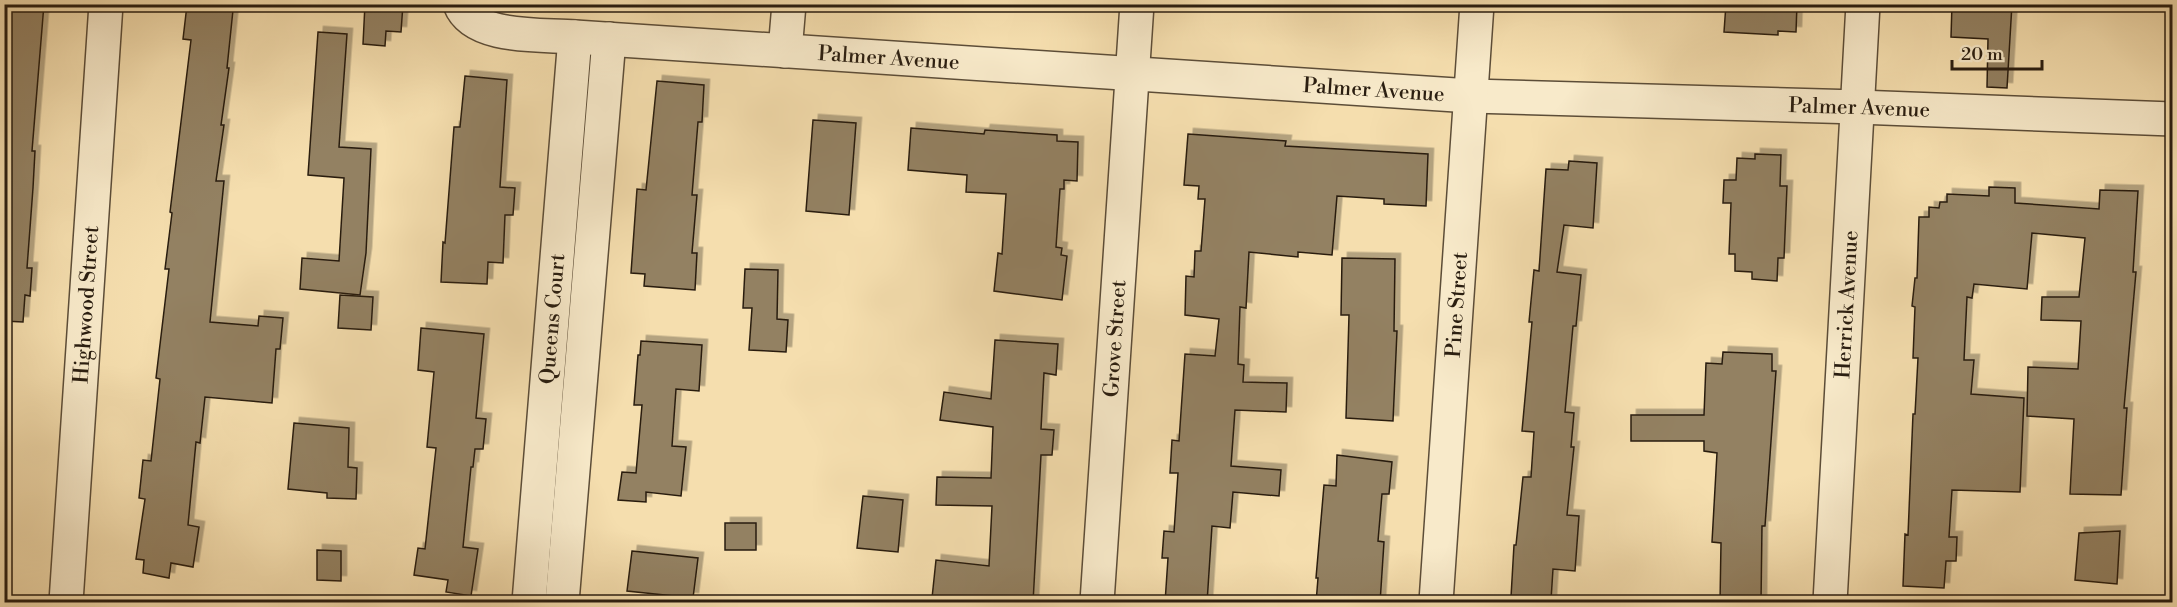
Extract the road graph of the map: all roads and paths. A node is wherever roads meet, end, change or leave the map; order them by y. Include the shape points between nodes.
1 (106, 4) edge
2 (460, 4) edge
3 (789, 4) edge
4 (1137, 4) edge
5 (1477, 4) edge
6 (1863, 4) edge
7 (575, 37) junction
8 (609, 39) junction
9 (785, 51) junction
10 (1133, 74) junction
11 (1471, 96) junction
12 (1858, 107) junction
13 (2172, 119) edge
14 (66, 603) edge
15 (529, 603) edge
16 (562, 603) edge
17 (1097, 603) edge
18 (1436, 603) edge
19 (1830, 603) edge

1 - 14 street, Highwood Street
2 - 7 street, Palmer Avenue via 476,23 493,31
3 - 9 street
4 - 10 street, Grove Street
5 - 11 street, Pine Street
6 - 12 street, Herrick Avenue
7 - 8 street, Palmer Avenue
7 - 15 street, Queens Court
8 - 9 street, Palmer Avenue
8 - 16 street, Queens Court
9 - 10 street, Palmer Avenue
10 - 11 street, Palmer Avenue
10 - 17 street, Grove Street
11 - 12 street, Palmer Avenue
11 - 18 street, Pine Street
12 - 13 street, Palmer Avenue
12 - 19 street, Herrick Avenue

